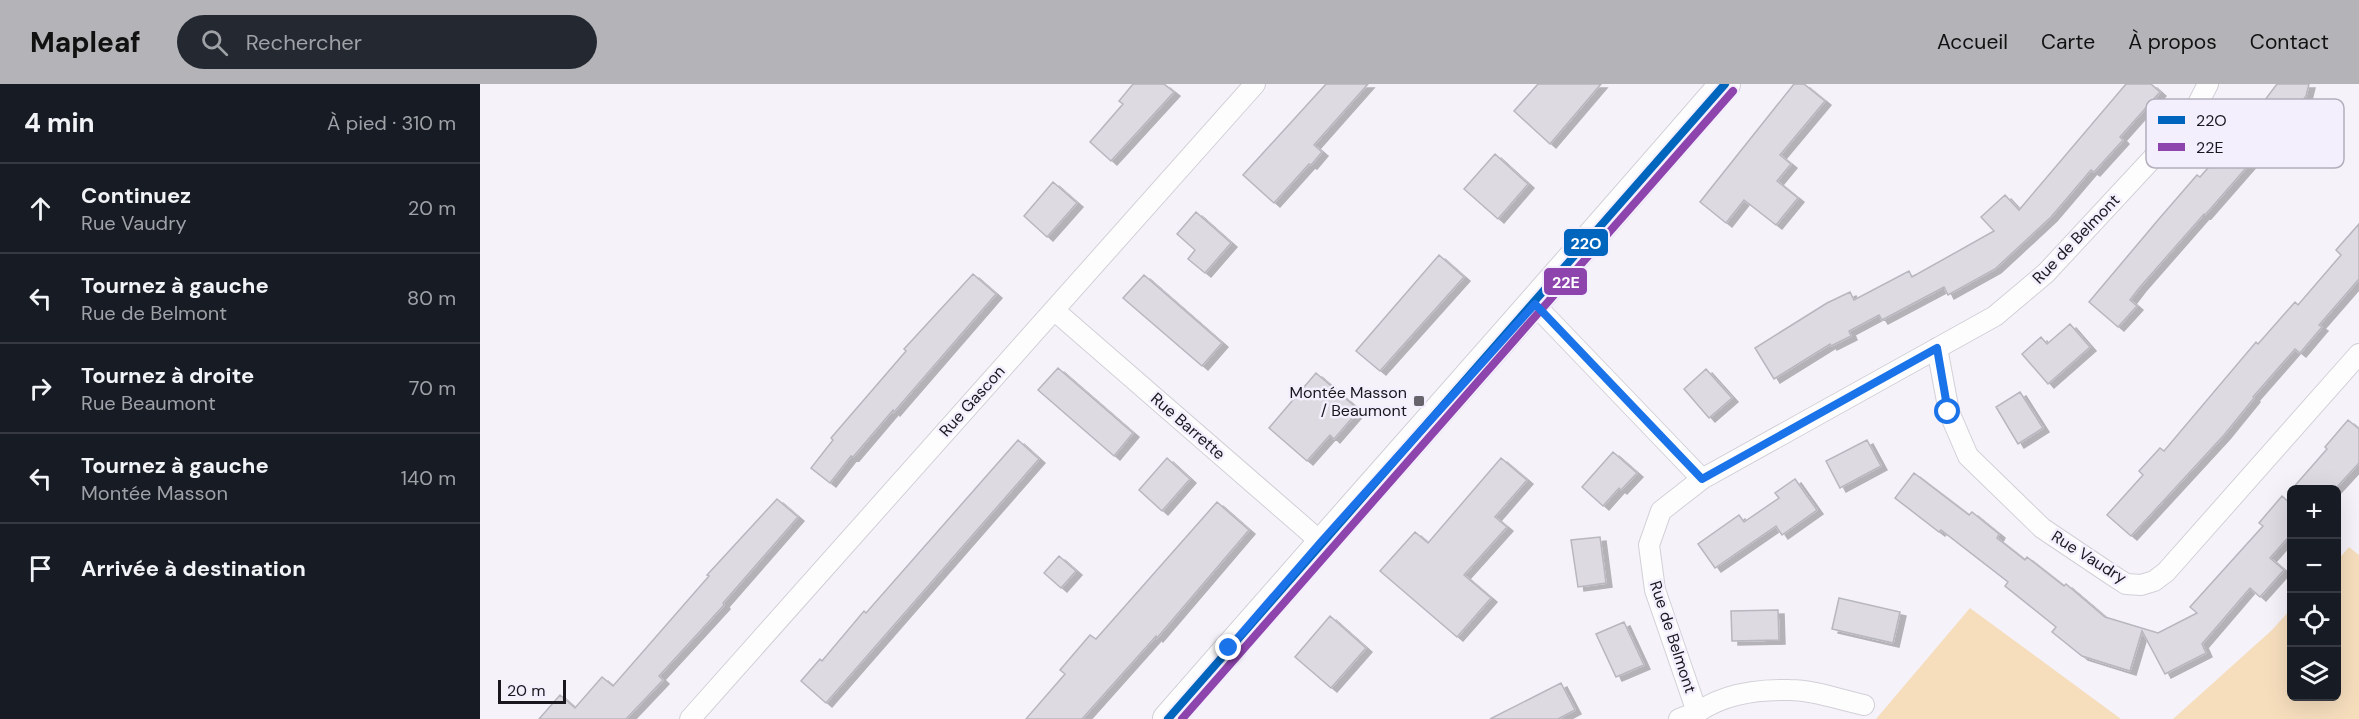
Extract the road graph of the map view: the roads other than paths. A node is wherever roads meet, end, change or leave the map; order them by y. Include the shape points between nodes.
1 (1255, 84) edge
2 (1725, 84) edge
3 (2208, 84) edge
4 (2200, 99) edge
5 (2146, 165) edge
6 (1535, 304) junction
7 (1054, 310) junction
8 (1937, 348) junction
9 (2359, 354) edge
10 (1702, 479) junction
11 (1321, 542) junction
12 (1864, 705) dead end
13 (1688, 717) edge
14 (690, 719) edge
15 (1168, 719) edge

1 - 7 street, Rue Gascon
2 - 6 main road
3 - 4 street, Rue de Belmont
5 - 8 street, Rue de Belmont via 2046,273 1995,316
6 - 10 street
6 - 11 main road
7 - 11 street, Rue Barrette
7 - 14 street, Rue Gascon
8 - 9 street, Rue Vaudry via 1948,412 1968,456 2042,528 2126,584 2141,585 2166,572
8 - 10 street, Rue de Belmont
10 - 13 street, Rue de Belmont via 1661,511 1649,545 1655,590
11 - 15 main road
12 - 13 street via 1791,690 1733,695

